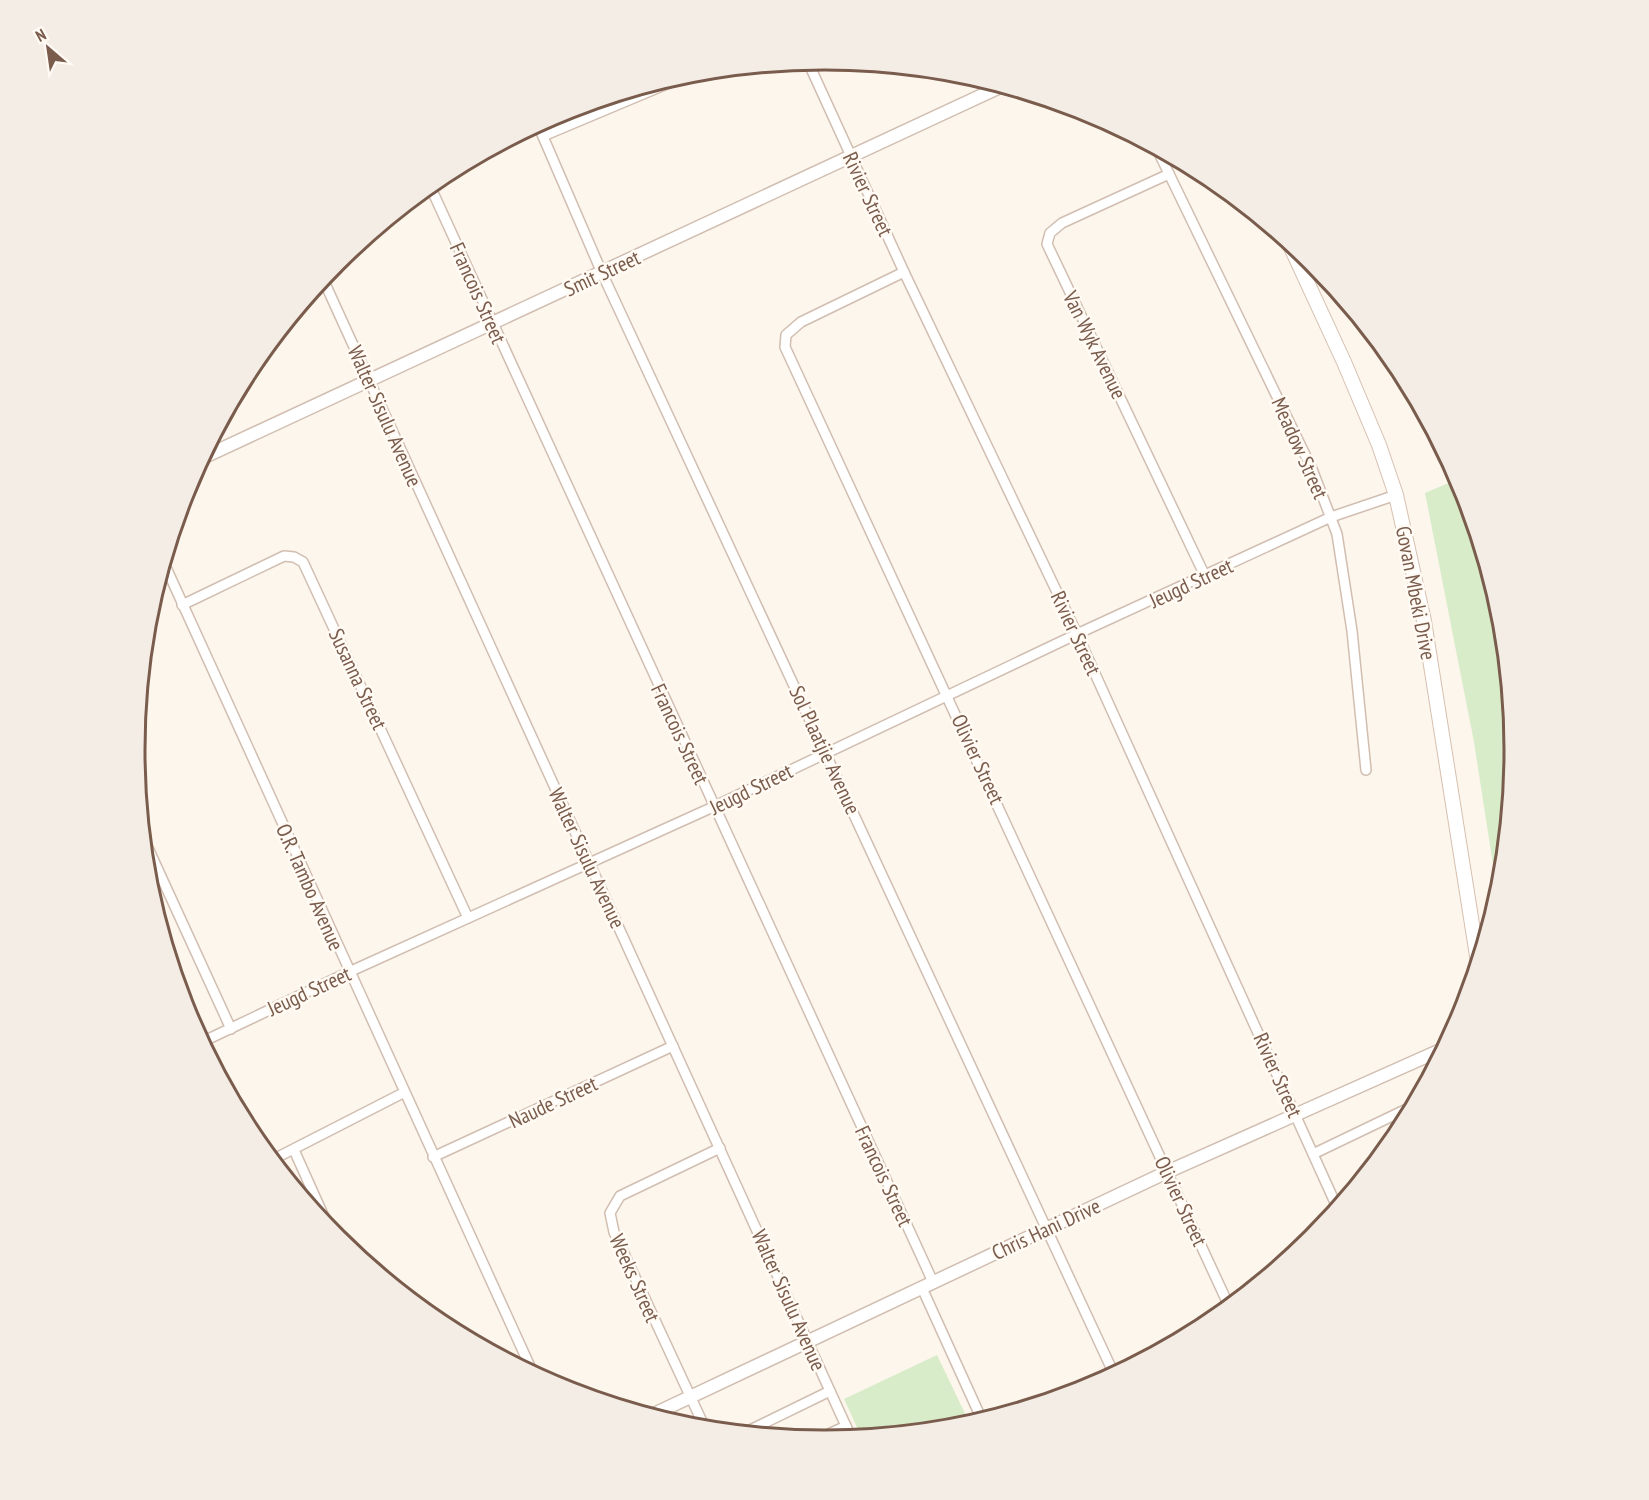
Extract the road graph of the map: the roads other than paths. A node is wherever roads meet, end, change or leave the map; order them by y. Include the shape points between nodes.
1 (812, 71) edge
2 (990, 92) edge
3 (618, 103) edge
4 (542, 133) edge
5 (543, 136) junction
6 (851, 156) junction
7 (1163, 161) edge
8 (1169, 174) junction
9 (434, 195) edge
10 (1299, 264) edge
11 (904, 272) junction
12 (602, 273) junction
13 (327, 288) edge
14 (492, 325) junction
15 (370, 382) junction
16 (213, 453) edge
17 (1396, 495) junction
18 (1331, 518) junction
19 (168, 573) edge
20 (1205, 576) junction
21 (182, 605) junction
22 (1077, 634) junction
23 (948, 695) junction
24 (826, 752) junction
25 (1366, 770) dead end
26 (713, 807) junction
27 (155, 863) edge
28 (590, 864) junction
29 (468, 918) junction
30 (1475, 945) edge
31 (349, 972) junction
32 (231, 1029) junction
33 (210, 1039) edge
34 (673, 1046) junction
35 (1433, 1054) edge
36 (403, 1093) junction
37 (1398, 1113) edge
38 (1295, 1114) junction
39 (720, 1148) junction
40 (294, 1150) junction
41 (1313, 1154) junction
42 (280, 1156) edge
43 (434, 1157) junction
44 (1167, 1172) junction
45 (1333, 1200) edge
46 (317, 1201) edge
47 (1047, 1229) junction
48 (927, 1285) junction
49 (1225, 1298) edge
50 (808, 1342) junction
51 (527, 1361) edge
52 (1110, 1366) edge
53 (830, 1391) junction
54 (690, 1397) junction
55 (664, 1409) edge
56 (978, 1411) edge
57 (700, 1417) edge
58 (758, 1426) edge
59 (846, 1426) junction
60 (839, 1429) edge
61 (847, 1429) edge

1 - 6 street, Rivier Street
2 - 6 street, Smit Street
3 - 5 street
4 - 5 street, Sol Plaatjie Avenue
5 - 12 street, Sol Plaatjie Avenue
6 - 11 street, Rivier Street
6 - 12 street, Smit Street
7 - 8 street, Meadow Street
8 - 18 street, Meadow Street via 1307,459
8 - 20 street, Van Wyk Avenue via 1062,224 1050,233 1047,244
9 - 14 street, Francois Street
10 - 17 main road, Govan Mbeki Drive via 1379,445
11 - 22 street, Rivier Street
11 - 23 street, Olivier Street via 801,322 784,341
12 - 14 street, Smit Street
12 - 24 street, Sol Plaatjie Avenue
13 - 15 street, Walter Sisulu Avenue
14 - 15 street, Smit Street
14 - 26 street, Francois Street
15 - 16 street, Smit Street
15 - 28 street, Walter Sisulu Avenue
17 - 18 street, Jeugd Street
17 - 30 main road, Govan Mbeki Drive via 1424,621
18 - 20 street, Jeugd Street
18 - 25 street, Meadow Street via 1340,547 1352,631
19 - 21 street, O.R. Tambo Avenue
20 - 22 street, Jeugd Street
21 - 29 street, Susanna Street via 284,556 303,562
21 - 31 street, O.R. Tambo Avenue
22 - 23 street, Jeugd Street
22 - 38 street, Rivier Street
23 - 24 street, Jeugd Street
23 - 44 street, Olivier Street
24 - 26 street, Jeugd Street
24 - 47 street, Sol Plaatjie Avenue
26 - 28 street, Jeugd Street
26 - 48 street, Francois Street
27 - 32 street
28 - 29 street, Jeugd Street
28 - 34 street, Walter Sisulu Avenue
29 - 31 street, Jeugd Street
31 - 32 street, Jeugd Street
31 - 36 street, O.R. Tambo Avenue
32 - 33 street, Jeugd Street
34 - 39 street, Walter Sisulu Avenue
34 - 43 street, Naude Street
35 - 38 street, Chris Hani Drive
36 - 40 street
36 - 43 street, O.R. Tambo Avenue
37 - 41 street
38 - 41 street, Rivier Street
38 - 44 street, Chris Hani Drive
39 - 50 street, Walter Sisulu Avenue
39 - 54 street, Weeks Street via 620,1196 609,1213 614,1232
40 - 42 street
40 - 46 street
41 - 45 street, Rivier Street
43 - 51 street, O.R. Tambo Avenue
44 - 47 street, Chris Hani Drive
44 - 49 street, Olivier Street
47 - 48 street, Chris Hani Drive
47 - 52 street, Sol Plaatjie Avenue
48 - 50 street, Chris Hani Drive
48 - 56 street, Francois Street
50 - 53 street, Walter Sisulu Avenue
50 - 54 street, Chris Hani Drive
53 - 58 street
53 - 59 street, Walter Sisulu Avenue
54 - 55 street, Chris Hani Drive
54 - 57 street, Weeks Street
59 - 60 street
59 - 61 street, Walter Sisulu Avenue

